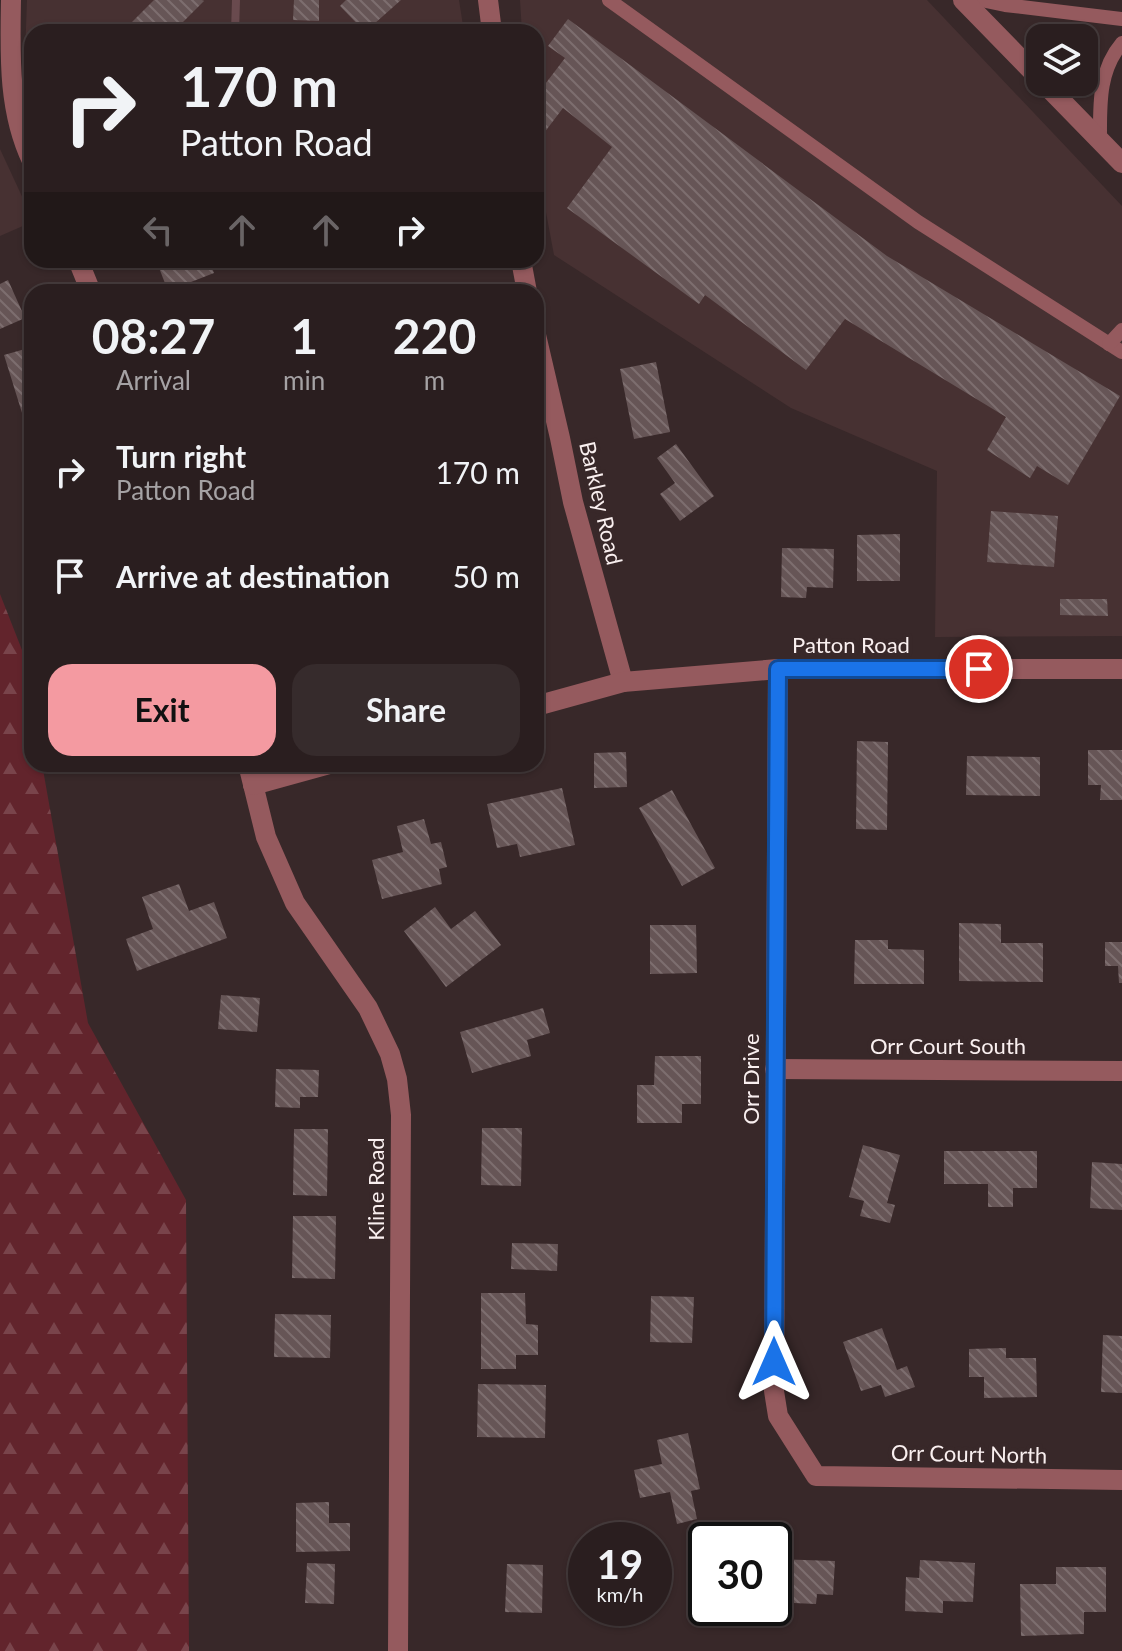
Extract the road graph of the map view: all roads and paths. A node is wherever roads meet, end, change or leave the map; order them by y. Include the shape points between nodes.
1 (11, 0) edge
2 (488, 0) edge
3 (609, 0) edge
4 (963, 0) edge
5 (981, 0) edge
6 (1122, 19) edge
7 (491, 24) edge
8 (1122, 43) edge
9 (1026, 65) edge
10 (1056, 96) edge
11 (1100, 141) junction
12 (24, 142) edge
13 (1122, 163) edge
14 (1122, 330) edge
15 (1116, 348) edge
16 (544, 369) edge
17 (778, 669) junction
18 (1122, 669) edge
19 (623, 682) junction
20 (544, 704) edge
21 (250, 772) edge
22 (300, 772) edge
23 (253, 785) junction
24 (775, 1069) junction
25 (1122, 1071) edge
26 (816, 1476) joint
27 (1122, 1480) edge
28 (398, 1651) edge

1 - 12 street via 13,103
2 - 7 street
3 - 15 lane via 918,222
4 - 9 street
5 - 6 lane
8 - 11 lane via 1104,72
10 - 11 street
11 - 13 street
14 - 15 lane
16 - 19 street, Barkley Road via 573,502
17 - 18 street, Patton Road
17 - 19 street, Patton Road
17 - 24 street, Orr Drive
19 - 20 street, Patton Road
21 - 23 street, Kline Road
22 - 23 street
23 - 28 street, Kline Road via 266,837 295,903 368,1008 397,1079
24 - 25 street, Orr Court South
24 - 26 street, Orr Drive via 774,1391 778,1416
26 - 27 street, Orr Court North

